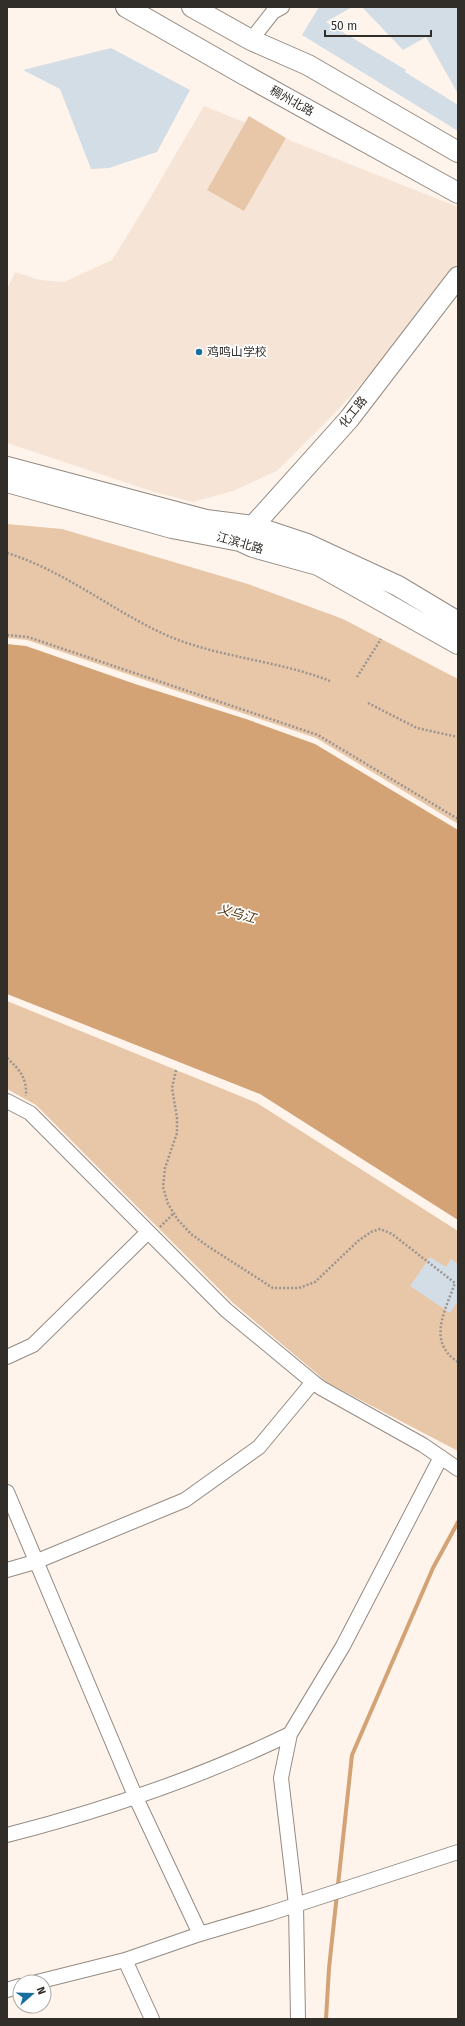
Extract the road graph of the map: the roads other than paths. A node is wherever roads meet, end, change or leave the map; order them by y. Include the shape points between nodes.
1 (126, 7) edge
2 (192, 7) edge
3 (282, 7) edge
4 (251, 40) junction
5 (458, 152) edge
6 (458, 193) edge
7 (458, 277) edge
8 (458, 298) edge
9 (7, 467) edge
10 (7, 482) edge
11 (253, 536) junction
12 (458, 622) edge
13 (458, 644) edge
14 (7, 1101) edge
15 (148, 1232) junction
16 (7, 1357) edge
17 (313, 1382) junction
18 (441, 1457) junction
19 (458, 1469) edge
20 (7, 1492) edge
21 (35, 1562) junction
22 (7, 1570) edge
23 (290, 1734) junction
24 (136, 1798) junction
25 (7, 1835) edge
26 (458, 1852) edge
27 (296, 1905) junction
28 (200, 1934) junction
29 (125, 1960) junction
30 (52, 1978) edge
31 (152, 2019) edge
32 (298, 2019) edge

1 - 6 main road, 稠州北路
2 - 4 main road
3 - 4 street via 273,12
4 - 5 main road via 308,65
7 - 11 main road, 化工路 via 349,418
8 - 11 main road, 化工路
9 - 11 main road, 江滨北路 via 206,520
10 - 11 main road, 江滨北路 via 172,528
11 - 12 main road, 江滨北路 via 307,544 398,586
11 - 13 main road, 江滨北路 via 318,565
14 - 15 street via 30,1112
15 - 16 street via 33,1345
15 - 17 street via 226,1310
17 - 18 street
17 - 21 street via 260,1447 185,1500
18 - 19 street
18 - 23 street via 343,1646
20 - 21 street
21 - 22 street
21 - 24 street
23 - 24 street via 238,1759
23 - 27 street via 281,1778
24 - 25 street
24 - 28 street
26 - 27 street
27 - 28 street
27 - 32 street
28 - 29 street
29 - 30 street
29 - 31 street

